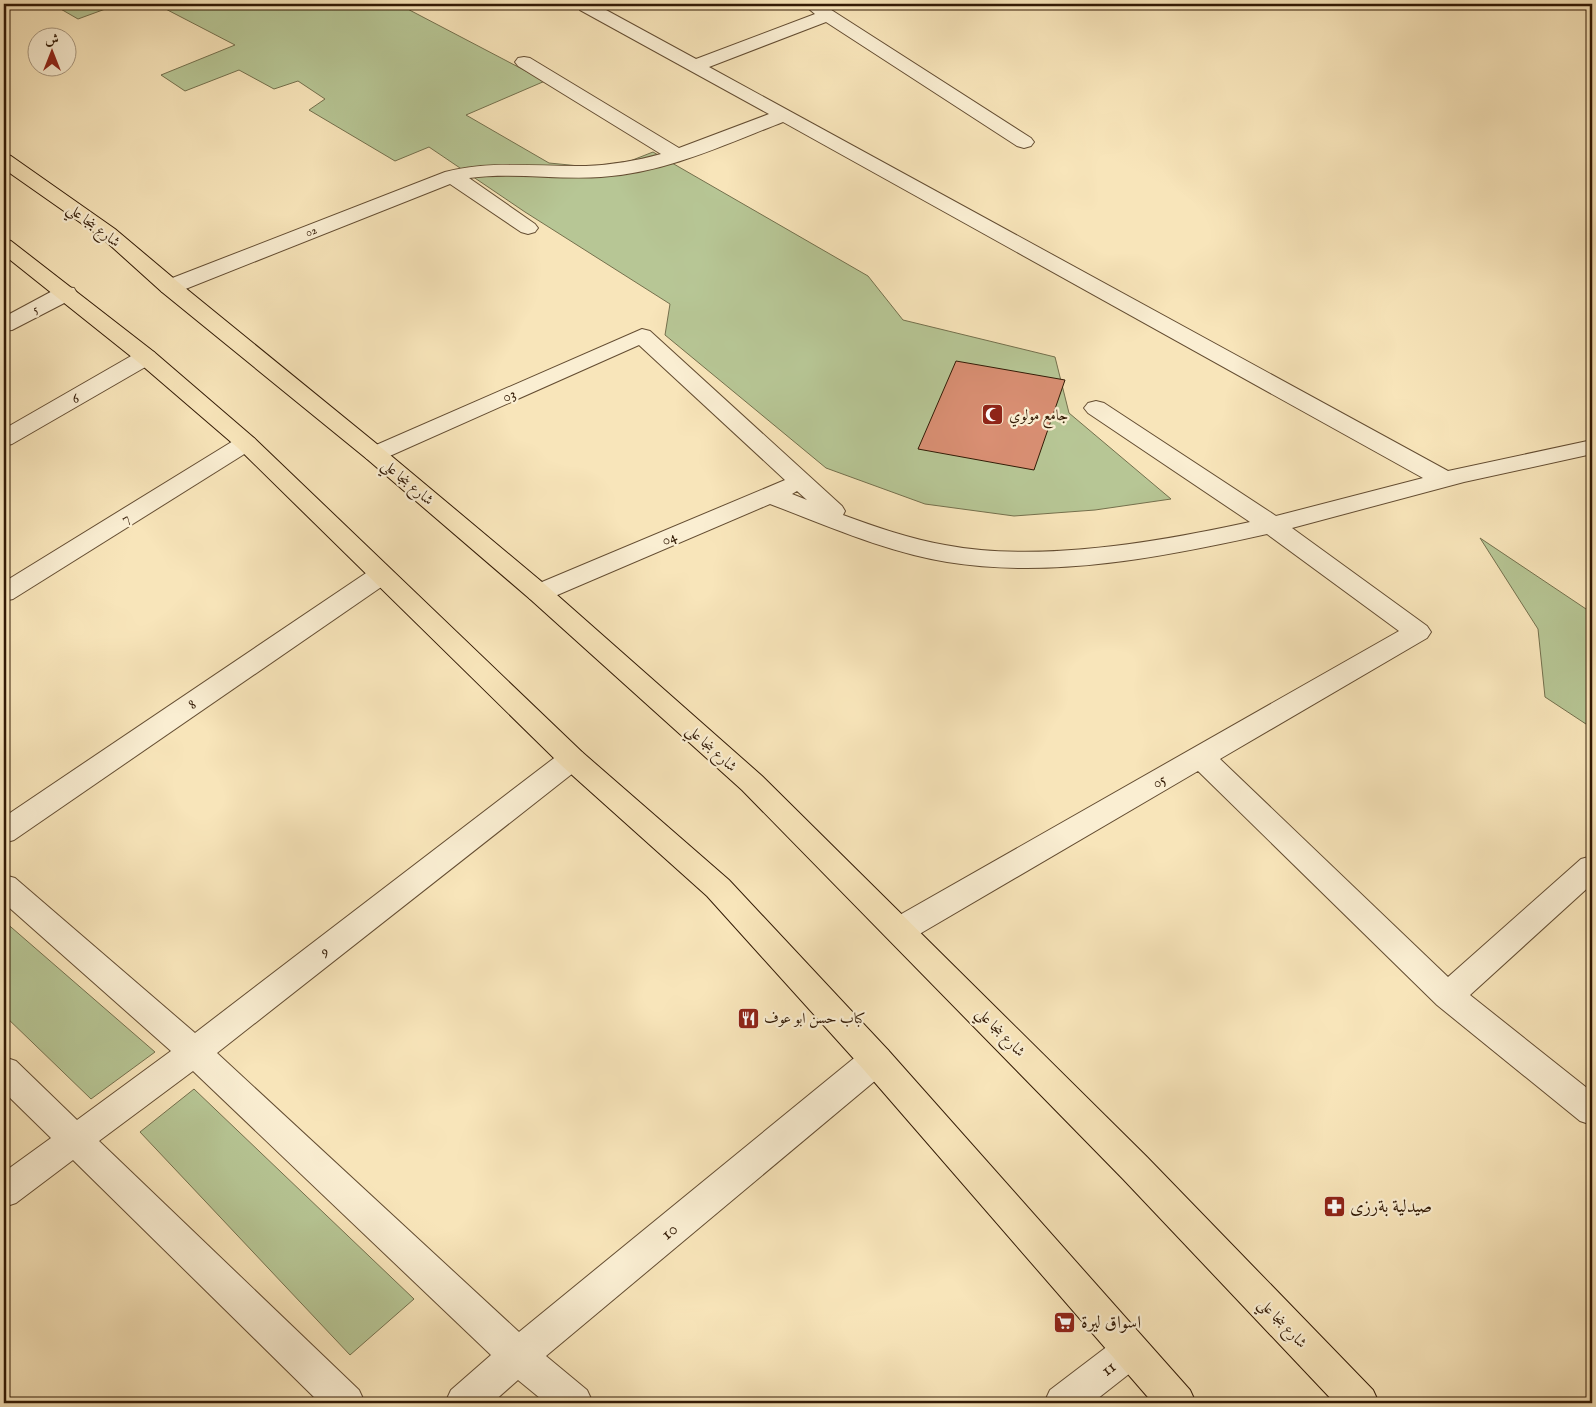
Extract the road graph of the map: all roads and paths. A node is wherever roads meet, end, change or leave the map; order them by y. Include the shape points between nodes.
1 (811, 4) edge
2 (586, 6) dead end
3 (828, 15) junction
4 (524, 62) dead end
5 (695, 66) junction
6 (784, 115) junction
7 (1024, 142) dead end
8 (676, 155) junction
9 (4, 160) edge
10 (452, 176) junction
11 (528, 228) dead end
12 (4, 246) edge
13 (170, 287) junction
14 (66, 293) junction
15 (4, 325) edge
16 (146, 357) junction
17 (1096, 408) dead end
18 (4, 439) edge
19 (246, 443) junction
20 (1592, 447) edge
21 (376, 454) junction
22 (1444, 479) junction
23 (800, 483) junction
24 (771, 495) junction
25 (847, 524) junction
26 (1272, 525) junction
27 (381, 575) junction
28 (4, 593) edge
29 (539, 594) junction
30 (1201, 757) junction
31 (572, 759) junction
32 (4, 832) edge
33 (1592, 867) edge
34 (4, 886) edge
35 (900, 930) junction
36 (1448, 996) junction
37 (194, 1052) junction
38 (876, 1060) junction
39 (4, 1071) edge
40 (1592, 1111) edge
41 (74, 1139) junction
42 (4, 1192) edge
43 (1130, 1351) junction
44 (518, 1356) junction
45 (1347, 1399) edge
46 (334, 1400) edge
47 (464, 1403) edge
48 (574, 1403) edge
49 (1063, 1403) edge
50 (1177, 1403) edge

1 - 3 street
2 - 5 street
3 - 5 street
3 - 7 street
4 - 8 street
5 - 6 street
6 - 8 street, 02
6 - 22 street
8 - 10 street, 02 via 605,171 473,170
9 - 13 main road, شارع بنجا علي via 108,232
10 - 11 street
10 - 13 street, 02
12 - 14 main road
13 - 21 main road, شارع بنجا علي
14 - 15 street, 5
14 - 16 main road
16 - 18 street, 6
16 - 19 main road
17 - 26 street
19 - 27 main road
19 - 28 street, 7
20 - 22 street
21 - 23 street, 03 via 642,336
21 - 29 main road, شارع بنجا علي
22 - 26 street
23 - 24 street, 04
23 - 25 street
24 - 25 street
24 - 29 street, 04
25 - 26 street via 930,551 1007,558 1054,558 1142,549
26 - 30 street, 05 via 1418,632
27 - 31 main road
27 - 32 street, 8
29 - 35 main road, شارع بنجا علي via 752,783
30 - 35 street, 05
30 - 36 street
31 - 37 street, 9
31 - 38 main road via 718,888
33 - 36 street
34 - 37 street
35 - 45 main road, شارع بنجا علي via 1135,1168
36 - 40 street
37 - 41 street, 9
37 - 44 street
38 - 43 main road
38 - 44 street, 10
39 - 41 street
41 - 42 street, 9
41 - 46 street
43 - 49 street, 11
43 - 50 main road
44 - 47 street, 10
44 - 48 street

